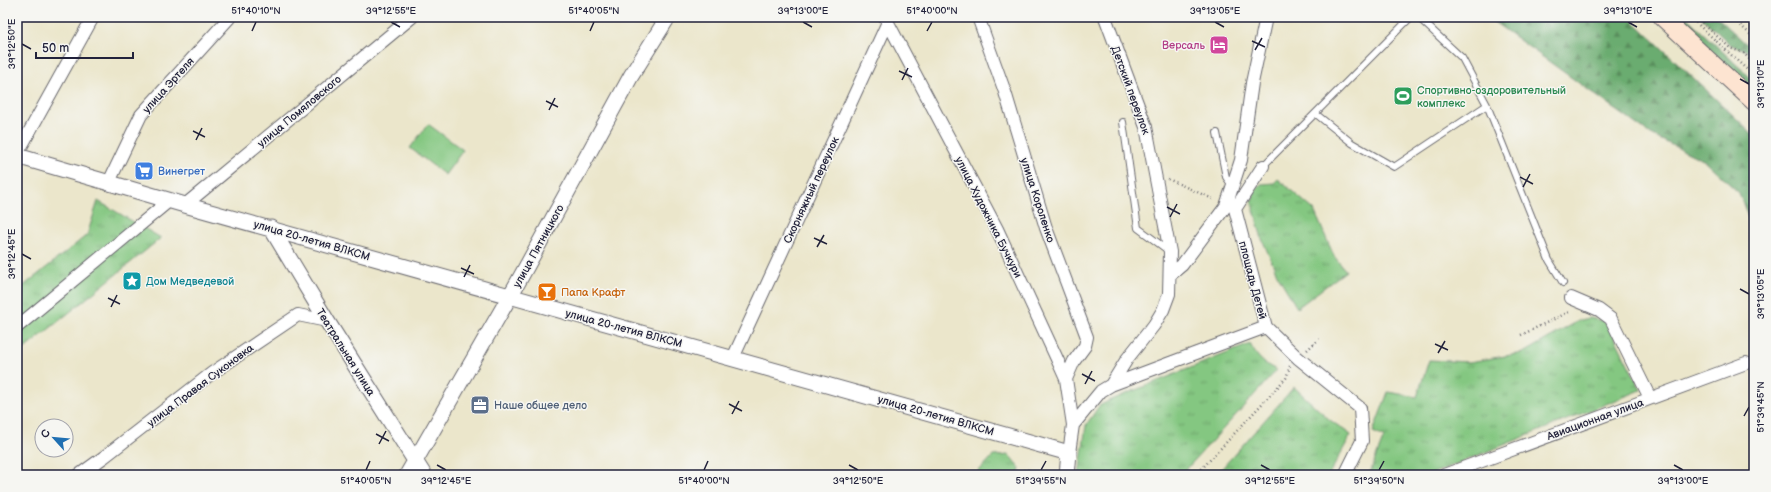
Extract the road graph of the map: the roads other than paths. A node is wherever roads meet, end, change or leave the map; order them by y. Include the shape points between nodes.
1 (92, 17) edge
2 (230, 17) edge
3 (412, 17) edge
4 (668, 17) edge
5 (978, 17) edge
6 (1104, 17) edge
7 (1266, 17) edge
8 (1410, 17) edge
9 (1418, 17) edge
10 (1662, 17) edge
11 (887, 20) edge
12 (1754, 102) edge
13 (1487, 105) junction
14 (1316, 114) junction
15 (1123, 122) dead end
16 (1217, 133) dead end
17 (17, 155) edge
18 (1264, 166) joint
19 (109, 182) junction
20 (1233, 187) junction
21 (170, 200) junction
22 (185, 205) junction
23 (271, 228) junction
24 (1170, 252) junction
25 (1170, 275) junction
26 (1562, 283) dead end
27 (510, 296) junction
28 (1571, 298) dead end
29 (326, 321) junction
30 (17, 327) edge
31 (1266, 327) junction
32 (733, 358) junction
33 (1746, 363) dead end
34 (1066, 379) junction
35 (1112, 385) junction
36 (1650, 398) junction
37 (1073, 425) junction
38 (1069, 453) junction
39 (415, 461) junction
40 (79, 475) edge
41 (407, 475) edge
42 (424, 475) edge
43 (1067, 475) edge
44 (1345, 475) edge
45 (1444, 475) edge

1 - 17 street
2 - 19 street, улица Эртеля via 141,115
3 - 22 street, улица Помяловского
4 - 27 street, улица Пятницкого via 631,76
5 - 34 street, улица Короленко via 1005,92 1046,228 1087,337 1085,346 1074,361
6 - 24 street, Детский переулок via 1146,127
7 - 20 street via 1252,83 1241,160
8 - 14 lane
9 - 13 lane via 1462,58
10 - 12 main road
11 - 32 street, Скорняжный переулок
11 - 34 street, улица Художника Бучкури via 996,229
13 - 14 lane via 1394,167 1352,143
13 - 26 lane via 1549,260
14 - 18 lane
15 - 24 lane via 1138,228
16 - 20 lane via 1226,177
17 - 19 street, улица 20-летия ВЛКСМ
18 - 31 street, площадь Детей via 1235,209
19 - 21 street, улица 20-летия ВЛКСМ
20 - 25 street via 1226,206 1182,265
21 - 22 street, улица 20-летия ВЛКСМ
21 - 30 street
22 - 23 street, улица 20-летия ВЛКСМ
23 - 27 street, улица 20-летия ВЛКСМ
23 - 29 street, Театральная улица
24 - 25 street, Детский переулок
25 - 35 street, Детский переулок via 1169,294 1163,310
27 - 32 street, улица 20-летия ВЛКСМ
27 - 39 street, улица Пятницкого
28 - 36 street via 1606,314 1611,319
29 - 39 street, Театральная улица
29 - 40 street, улица Правая Суконовка via 298,315 212,373
31 - 35 street
31 - 44 street, площадь Детей via 1298,358 1360,408 1362,441
32 - 38 street, улица 20-летия ВЛКСМ
33 - 36 street, Авиационная улица
34 - 37 street, улица Художника Бучкури
35 - 37 street via 1101,391
36 - 45 street, Авиационная улица
37 - 38 street
38 - 43 street
39 - 41 street, улица Пятницкого
39 - 42 street, Театральная улица

